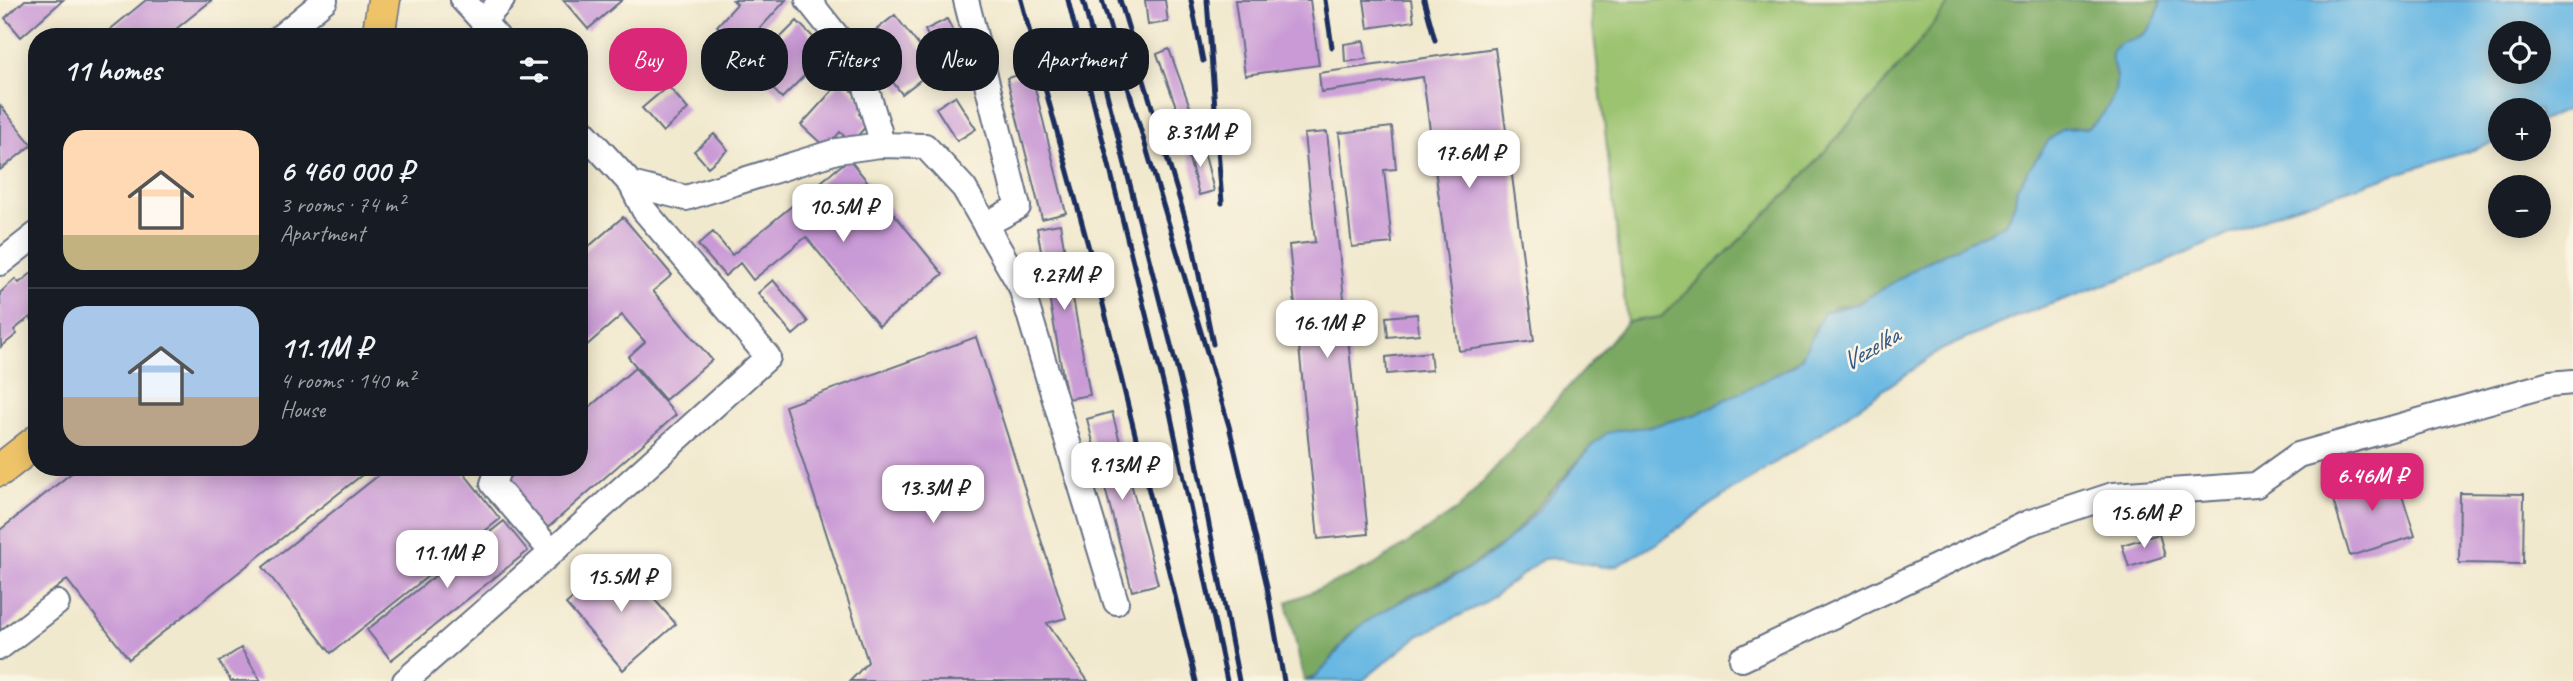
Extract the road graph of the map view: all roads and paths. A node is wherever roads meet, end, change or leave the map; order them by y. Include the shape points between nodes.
1 (325, 0) edge
2 (384, 0) edge
3 (463, 0) edge
4 (502, 0) edge
5 (808, 0) edge
6 (966, 0) edge
7 (291, 28) edge
8 (379, 28) edge
9 (489, 28) edge
10 (490, 28) edge
11 (588, 137) edge
12 (880, 145) junction
13 (631, 184) junction
14 (985, 225) junction
15 (28, 241) edge
16 (0, 263) edge
17 (2573, 382) edge
18 (28, 448) edge
19 (0, 470) edge
20 (496, 476) edge
21 (552, 552) junction
22 (1115, 602) dead end
23 (57, 603) dead end
24 (0, 647) edge
25 (1742, 659) dead end
26 (405, 681) edge

1 - 7 street
2 - 8 main road
3 - 9 street
4 - 10 street
5 - 12 street via 865,59
6 - 14 street via 1018,207
11 - 13 street
12 - 13 street via 837,151 686,198
12 - 14 street via 925,146 964,188
13 - 21 street via 644,210 768,357
14 - 22 street via 1021,287
15 - 16 street
17 - 25 street via 2550,384 2298,455 2256,485 2113,495 2028,523
18 - 19 main road
20 - 21 street via 493,484
21 - 26 street
23 - 24 street

